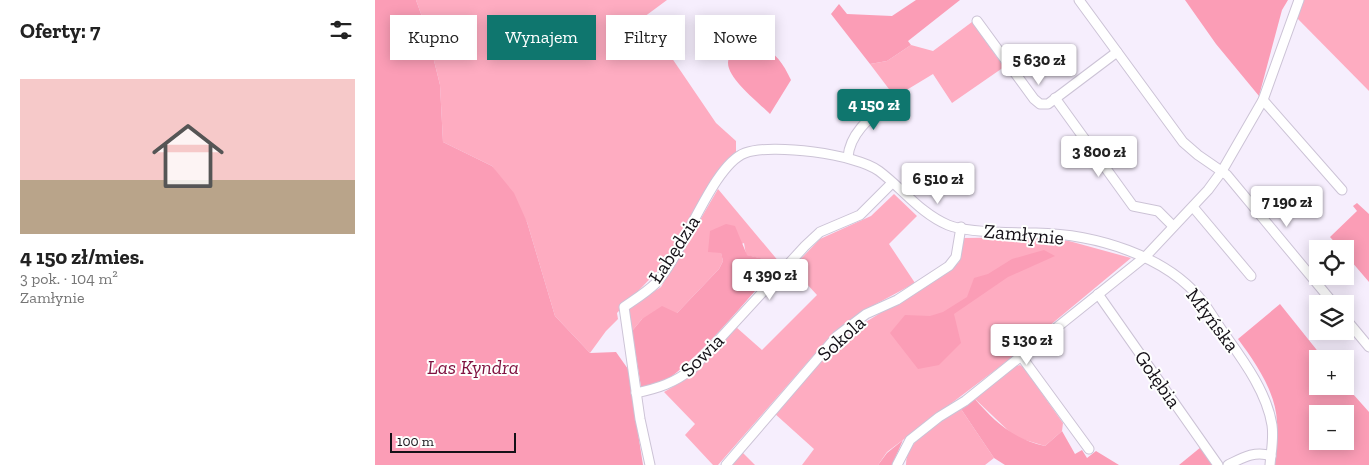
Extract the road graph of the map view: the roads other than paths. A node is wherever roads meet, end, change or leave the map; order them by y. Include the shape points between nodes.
1 (1079, 0) edge
2 (1299, 0) edge
3 (977, 20) dead end
4 (1117, 52) junction
5 (1055, 98) junction
6 (1263, 100) junction
7 (890, 101) dead end
8 (743, 153) joint
9 (848, 158) junction
10 (1222, 171) junction
11 (892, 183) junction
12 (1342, 190) dead end
13 (1193, 207) junction
14 (1173, 226) junction
15 (961, 227) junction
16 (1146, 256) junction
17 (1251, 276) dead end
18 (1098, 294) junction
19 (1327, 295) edge
20 (1354, 329) edge
21 (1369, 347) edge
22 (1021, 356) junction
23 (636, 393) junction
24 (1089, 449) dead end
25 (1270, 461) edge
26 (650, 465) edge
27 (726, 465) edge
28 (897, 465) edge
29 (1218, 465) edge
30 (1228, 465) edge

1 - 4 street
2 - 6 street
3 - 5 street via 1034,99 1040,104 1047,104
4 - 5 street
4 - 10 street via 1183,142
5 - 14 street via 1133,206 1158,211
6 - 10 street
6 - 12 street
7 - 9 street via 866,121 849,146
8 - 9 street, Zamłynie via 796,150
8 - 23 street, Łabędzia via 709,191 687,236 656,283 624,307
9 - 11 street, Zamłynie via 877,170
10 - 13 street
10 - 19 street
11 - 15 street, Zamłynie via 920,208 950,226
11 - 23 street, Sowia via 860,215 820,232 679,379 663,387
13 - 14 street
13 - 17 street
14 - 16 street
15 - 16 street, Zamłynie via 1085,239
15 - 27 street, Sokola via 956,257 949,266 897,300 866,314 837,336
16 - 18 street
16 - 25 street, Młyńska via 1194,292 1247,364 1269,414 1273,447
18 - 22 street
18 - 29 street, Gołębia
20 - 21 street
22 - 24 street
22 - 28 street via 910,440
23 - 26 street, Łabędzia
25 - 30 street via 1262,453

